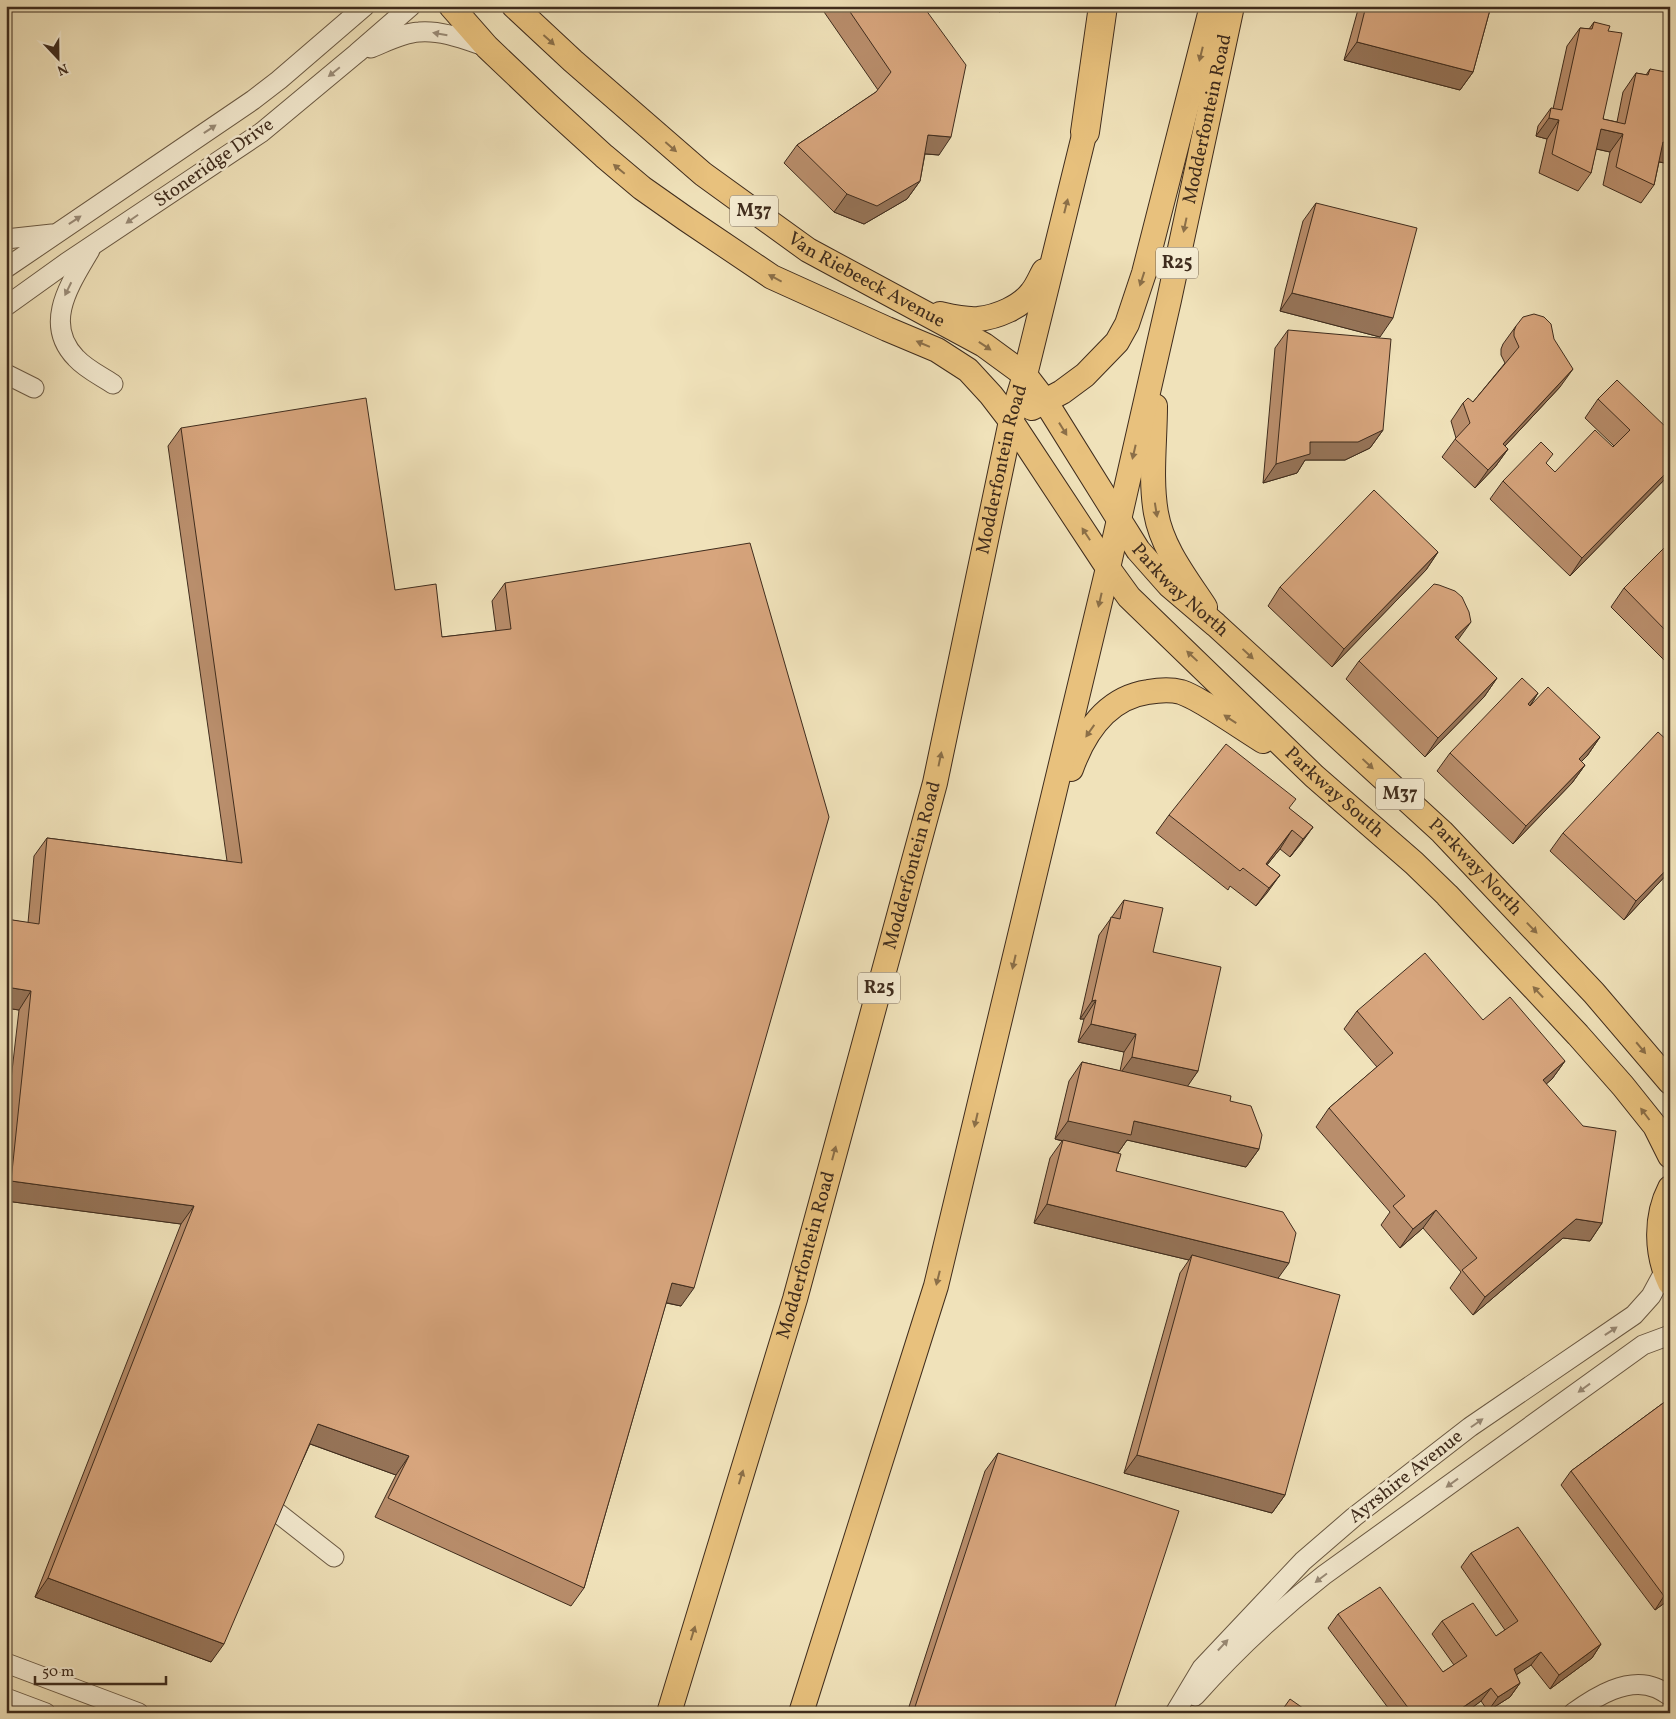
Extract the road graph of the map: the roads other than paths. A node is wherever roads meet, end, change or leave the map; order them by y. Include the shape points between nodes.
1 (365, 6) edge
2 (411, 6) edge
3 (451, 6) edge
4 (514, 6) edge
5 (1103, 6) edge
6 (1116, 6) edge
7 (1212, 6) edge
8 (1232, 6) edge
9 (488, 46) junction
10 (358, 53) junction
11 (1085, 132) junction
12 (54, 234) junction
13 (6, 239) edge
14 (92, 247) junction
15 (1054, 254) junction
16 (6, 268) edge
17 (6, 306) edge
18 (912, 307) junction
19 (1156, 357) junction
20 (6, 374) edge
21 (1025, 375) junction
22 (113, 384) dead end
23 (34, 388) dead end
24 (1045, 401) junction
25 (1011, 421) junction
26 (1119, 518) junction
27 (1108, 568) junction
28 (1216, 624) junction
29 (1314, 776) junction
30 (1022, 928) junction
31 (1670, 1082) edge
32 (1670, 1156) edge
33 (1670, 1188) edge
34 (1667, 1277) edge
35 (1670, 1335) edge
36 (257, 1479) edge
37 (334, 1557) dead end
38 (6, 1663) edge
39 (682, 1668) junction
40 (1670, 1696) edge
41 (6, 1698) edge
42 (46, 1713) edge
43 (140, 1713) edge
44 (662, 1713) edge
45 (669, 1713) edge
46 (802, 1713) edge
47 (1175, 1713) edge
48 (1180, 1713) edge
49 (1573, 1713) edge

12 -> 1 street, Stoneridge Drive via 253,100
2 - 10 street, Stoneridge Drive
3 - 9 main road, Van Riebeeck Avenue / M37
4 -> 18 main road, Van Riebeeck Avenue / M37 via 703,174 808,250
5 - 11 highway
6 - 11 main road, Modderfontein Road / R25
7 -> 24 main road via 1144,273 1127,324 1117,342 1085,375
8 -> 19 main road, Modderfontein Road / R25
9 -> 10 street via 440,33 419,32
25 -> 9 main road, Van Riebeeck Avenue / M37 via 968,370 951,358 772,277 671,209 604,156
10 -> 14 street, Stoneridge Drive via 262,132
15 -> 11 main road, Modderfontein Road / R25
12 - 13 street
12 - 16 street, Stoneridge Drive
14 - 17 street, Stoneridge Drive
14 -> 22 street via 64,297 60,323 68,348 76,358
15 - 18 main road via 1032,292 1008,310 978,319 960,319
15 - 21 main road, Modderfontein Road / R25
18 -> 21 main road, Van Riebeeck Avenue / M37 via 984,345
19 -> 26 main road, Modderfontein Road / R25
19 -> 28 main road via 1153,486 1156,513 1171,554
20 - 23 street
21 - 24 main road, Van Riebeeck Avenue / M37
21 - 25 main road, Modderfontein Road / R25
24 - 25 main road
24 -> 26 main road, Van Riebeeck Avenue / M37
27 -> 25 main road, Parkway South / M37
39 -> 25 main road, Modderfontein Road / R25 via 795,1299 935,783
26 - 27 main road, Modderfontein Road / R25
26 - 28 main road, Parkway North / M37 via 1138,550 1168,585
29 -> 27 main road, Parkway South / M37 via 1143,611
27 -> 30 main road, Modderfontein Road / R25
28 -> 31 main road, Parkway North / M37 via 1442,832 1594,993
29 -> 30 main road via 1231,720 1182,692 1156,690 1121,701 1098,719 1077,753
32 -> 29 main road, Parkway South / M37 via 1654,1126 1623,1086 1515,967 1414,863
30 -> 46 main road, Modderfontein Road / R25 via 936,1286
33 - 34 main road via 1659,1225 1660,1254
47 -> 34 street, Ayrshire Avenue via 1202,1668 1303,1561 1354,1516 1470,1427 1634,1315
35 -> 48 street, Ayrshire Avenue via 1643,1345 1324,1576 1257,1633
36 - 37 street via 256,1496
38 - 43 street
39 - 44 main road
39 - 45 main road, Modderfontein Road / R25
40 - 49 street via 1654,1687 1618,1687
41 - 42 street

